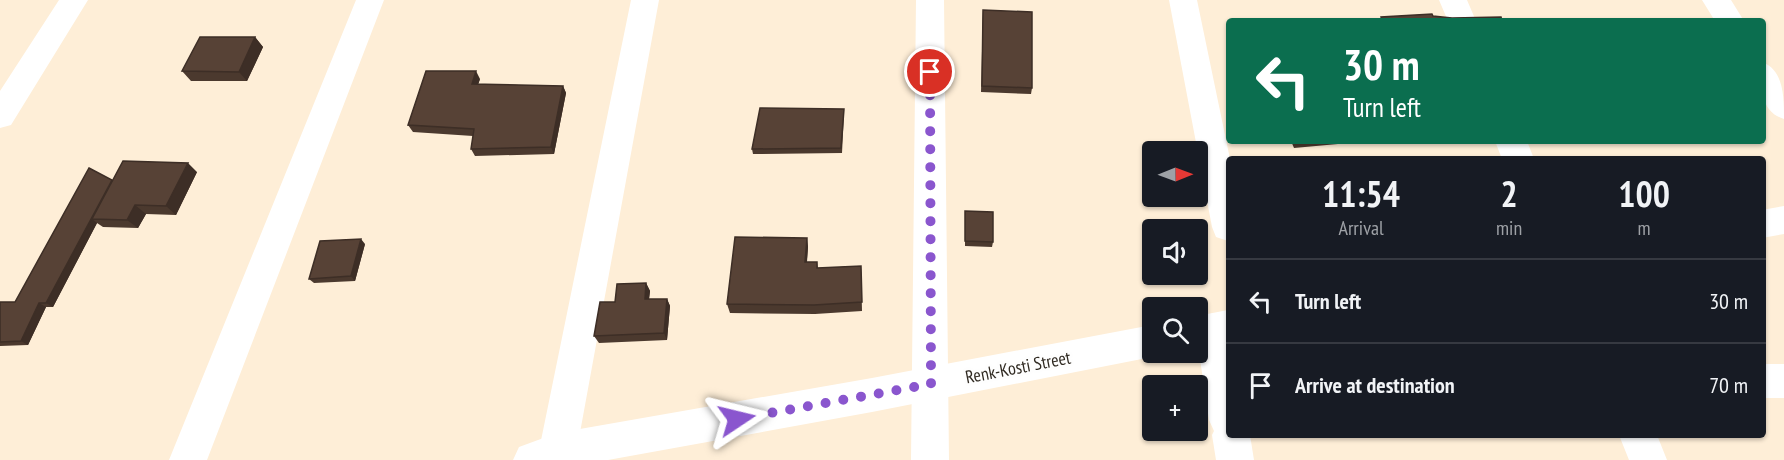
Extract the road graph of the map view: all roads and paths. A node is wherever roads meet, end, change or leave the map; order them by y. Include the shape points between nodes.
1 (74, 0) edge
2 (370, 0) edge
3 (645, 0) edge
4 (930, 0) edge
5 (1183, 0) edge
6 (1453, 0) edge
7 (1716, 0) edge
8 (1461, 18) edge
9 (1728, 18) edge
10 (1766, 79) edge
11 (1784, 107) edge
12 (0, 116) edge
13 (1226, 217) edge
14 (1784, 220) edge
15 (1766, 223) edge
16 (1213, 329) edge
17 (1142, 343) edge
18 (1766, 381) edge
19 (1784, 381) edge
20 (931, 384) junction
21 (1226, 408) edge
22 (1231, 438) edge
23 (1639, 438) edge
24 (548, 457) edge
25 (188, 460) edge
26 (930, 460) edge
27 (1235, 460) edge
28 (1648, 460) edge

1 - 12 street
2 - 25 street
3 - 24 street
4 - 20 street
5 - 13 street
6 - 8 street
7 - 9 street
10 - 11 street
14 - 15 street
16 - 21 street
17 - 20 street, Renk-Kosti Street
18 - 19 street
20 - 24 street, Renk-Kosti Street
20 - 26 street
22 - 27 street
23 - 28 street

